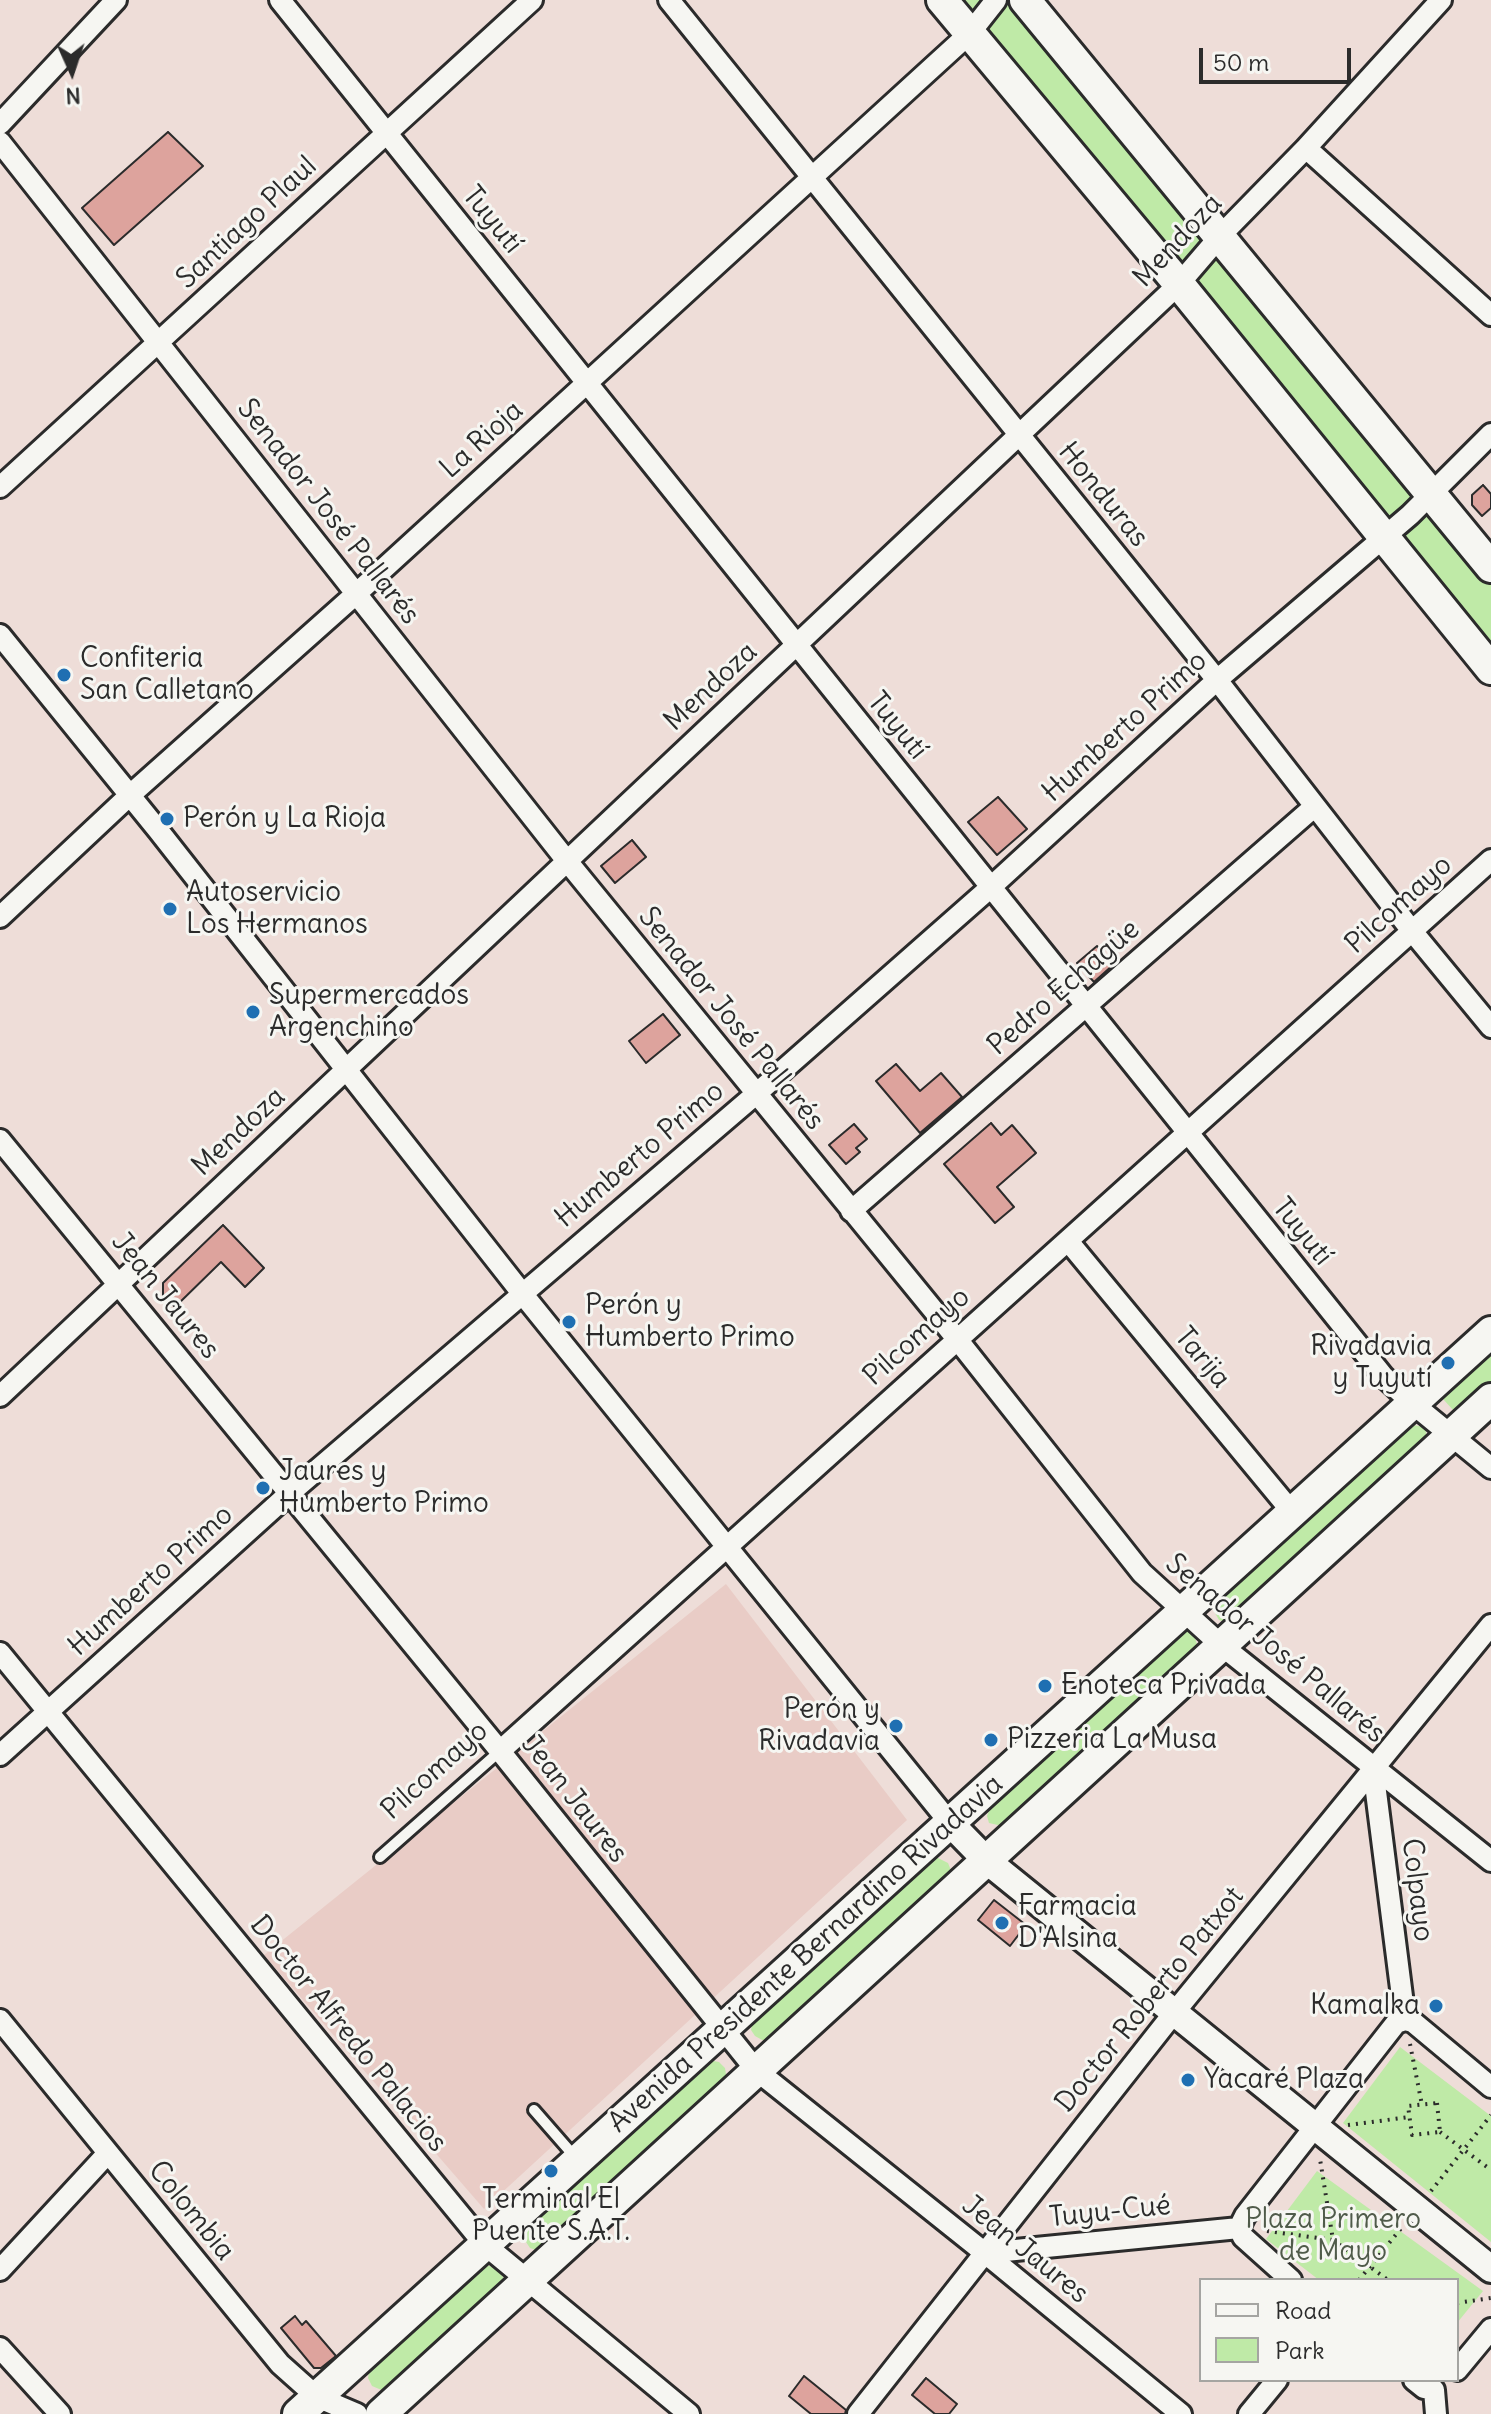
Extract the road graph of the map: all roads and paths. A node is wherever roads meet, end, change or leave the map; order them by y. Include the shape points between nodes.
1 (116, 0) edge
2 (280, 0) edge
3 (532, 0) edge
4 (669, 0) edge
5 (942, 0) edge
6 (996, 0) edge
7 (1025, 0) edge
8 (1441, 0) edge
9 (970, 33) junction
10 (0, 124) edge
11 (386, 134) junction
12 (0, 142) edge
13 (1306, 148) junction
14 (813, 176) junction
15 (1221, 235) junction
16 (1179, 284) junction
17 (1491, 315) edge
18 (158, 342) junction
19 (588, 381) junction
20 (1491, 434) edge
21 (1019, 435) junction
22 (0, 487) edge
23 (1432, 493) junction
24 (1383, 537) junction
25 (1491, 567) edge
26 (357, 593) junction
27 (0, 635) edge
28 (796, 645) junction
29 (1491, 669) edge
30 (1217, 680) junction
31 (129, 796) junction
32 (1314, 807) junction
33 (1491, 860) edge
34 (567, 861) junction
35 (991, 887) junction
36 (0, 917) edge
37 (1412, 931) junction
38 (1086, 1006) junction
39 (1491, 1027) edge
40 (346, 1070) junction
41 (756, 1094) junction
42 (1188, 1135) junction
43 (0, 1140) edge
44 (851, 1211) junction
45 (1068, 1241) junction
46 (119, 1284) junction
47 (521, 1292) junction
48 (1491, 1332) edge
49 (957, 1339) junction
50 (0, 1396) edge
51 (1491, 1399) edge
52 (1413, 1404) junction
53 (1451, 1435) junction
54 (1491, 1468) edge
55 (290, 1493) junction
56 (1292, 1512) junction
57 (727, 1546) junction
58 (1182, 1612) junction
59 (1491, 1625) edge
60 (1221, 1645) junction
61 (0, 1653) edge
62 (48, 1712) junction
63 (500, 1751) junction
64 (0, 1755) edge
65 (1373, 1768) junction
66 (950, 1823) junction
67 (380, 1857) dead end
68 (986, 1860) junction
69 (1491, 1861) edge
70 (1173, 2014) junction
71 (0, 2020) edge
72 (1405, 2020) junction
73 (722, 2030) junction
74 (756, 2070) junction
75 (1491, 2087) edge
76 (1422, 2105) junction
77 (534, 2110) dead end
78 (1491, 2115) edge
79 (1410, 2117) junction
80 (1315, 2129) junction
81 (1440, 2132) junction
82 (1464, 2150) junction
83 (108, 2153) junction
84 (577, 2160) junction
85 (1491, 2170) edge
86 (1417, 2209) junction
87 (1239, 2228) junction
88 (1333, 2240) junction
89 (484, 2244) junction
90 (985, 2253) junction
91 (1370, 2267) junction
92 (1491, 2269) edge
93 (0, 2270) edge
94 (1289, 2278) edge
95 (1361, 2278) edge
96 (1385, 2278) edge
97 (527, 2280) junction
98 (1491, 2298) edge
99 (1459, 2303) edge
100 (1491, 2329) edge
101 (0, 2348) edge
102 (1459, 2368) edge
103 (1275, 2382) edge
104 (1416, 2382) edge
105 (1442, 2385) edge
106 (308, 2405) edge
107 (60, 2414) edge
108 (357, 2414) edge
109 (381, 2414) edge
110 (689, 2414) edge
111 (858, 2414) edge
112 (1181, 2414) edge
113 (1249, 2414) edge
114 (1436, 2414) edge

1 - 10 street
2 - 11 street, Tuyutí
3 - 11 street, Santiago Plaul
4 - 14 street, Honduras
5 - 9 main road
6 - 9 street, La Rioja
7 - 15 main road
8 - 13 street, Mendoza
9 - 14 street, La Rioja
9 - 16 main road
11 - 18 street, Santiago Plaul
11 - 19 street, Tuyutí
12 - 18 street, Senador José Pallarés
13 - 15 street, Mendoza
13 - 17 street
14 - 19 street, La Rioja
14 - 21 street, Honduras
15 - 16 street, Mendoza
15 - 23 main road
16 - 21 street, Mendoza
16 - 24 main road
18 - 22 street, Santiago Plaul
18 - 26 street, Senador José Pallarés
19 - 26 street, La Rioja
19 - 28 street, Tuyutí
20 - 23 street, Humberto Primo
21 - 28 street, Mendoza
21 - 30 street, Honduras
23 - 24 street, Humberto Primo
23 - 25 main road
24 - 29 main road
24 - 30 street, Humberto Primo
26 - 31 street, La Rioja
26 - 34 street, Senador José Pallarés
27 - 31 street
28 - 34 street, Mendoza
28 - 35 street, Tuyutí
30 - 32 street, Honduras
30 - 35 street, Humberto Primo
31 - 36 street, La Rioja
31 - 40 street
32 - 37 street, Honduras
32 - 38 street, Pedro Echagüe
33 - 37 street, Pilcomayo
34 - 40 street, Mendoza
34 - 41 street, Senador José Pallarés
35 - 38 street, Tuyutí
35 - 41 street, Humberto Primo
37 - 39 street, Honduras
37 - 42 street, Pilcomayo
38 - 42 street, Tuyutí
38 - 44 street, Pedro Echagüe
40 - 46 street, Mendoza
40 - 47 street
41 - 44 street, Senador José Pallarés
41 - 47 street, Humberto Primo
42 - 45 street, Pilcomayo
42 - 52 street, Tuyutí via 1383,1376
43 - 46 street, Jean Jaures
44 - 49 street, Senador José Pallarés
45 - 49 street, Pilcomayo
45 - 56 street, Tarija
46 - 50 street, Mendoza
46 - 55 street, Jean Jaures
47 - 55 street, Humberto Primo
47 - 57 street
48 - 52 main road, Avenida Presidente Bernardino Rivadavia
49 - 57 street, Pilcomayo
49 - 58 street, Senador José Pallarés via 1142,1573
51 - 53 main road, Avenida Presidente Bernardino Rivadavia
52 - 53 street, Tuyutí
52 - 56 main road, Avenida Presidente Bernardino Rivadavia
53 - 54 street, Tuyutí
53 - 60 main road, Avenida Presidente Bernardino Rivadavia
55 - 62 street, Humberto Primo
55 - 63 street, Jean Jaures
56 - 58 main road, Avenida Presidente Bernardino Rivadavia
57 - 63 street, Pilcomayo
57 - 66 street
58 - 60 street, Senador José Pallarés
58 - 66 main road, Avenida Presidente Bernardino Rivadavia
59 - 65 street, Doctor Roberto Patxot
60 - 65 street, Senador José Pallarés
60 - 68 main road, Avenida Presidente Bernardino Rivadavia
61 - 62 street, Doctor Alfredo Palacios
62 - 64 street, Humberto Primo
62 - 89 street, Doctor Alfredo Palacios
63 - 67 lane, Pilcomayo
63 - 73 street, Jean Jaures
65 - 69 street, Senador José Pallarés
65 - 70 street, Doctor Roberto Patxot
65 - 72 street, Colpayo
66 - 68 street
66 - 73 main road, Avenida Presidente Bernardino Rivadavia
68 - 70 street
68 - 74 main road, Avenida Presidente Bernardino Rivadavia
70 - 80 street
70 - 90 street, Doctor Roberto Patxot
71 - 83 street, Colombia
72 - 75 street
72 - 76 path
72 - 80 street via 1396,2023
73 - 74 street, Jean Jaures
73 - 84 main road, Avenida Presidente Bernardino Rivadavia
74 - 90 street, Jean Jaures
74 - 97 main road, Avenida Presidente Bernardino Rivadavia
76 - 79 path via 1408,2106
76 - 81 path via 1437,2103
77 - 84 lane
78 - 82 path
79 - 80 path
79 - 81 path via 1412,2135
80 - 86 street
80 - 87 street
80 - 88 path
81 - 82 path
82 - 85 path
82 - 86 path
83 - 93 street
83 - 106 street, Colombia
84 - 89 main road, Avenida Presidente Bernardino Rivadavia
86 - 91 path
86 - 92 street
87 - 88 path
87 - 90 street, Tuyu-Cué
87 - 94 street
88 - 91 path
89 - 97 street, Doctor Alfredo Palacios
89 - 106 main road, Avenida Presidente Bernardino Rivadavia
90 - 111 street, Doctor Roberto Patxot
90 - 112 street, Jean Jaures
91 - 95 path
91 - 96 path
97 - 109 main road, Avenida Presidente Bernardino Rivadavia
97 - 110 street, Doctor Alfredo Palacios
98 - 99 path
100 - 102 street
101 - 107 street
103 - 113 street
104 - 105 street via 1424,2388
105 - 114 street
106 - 108 street, Colombia

